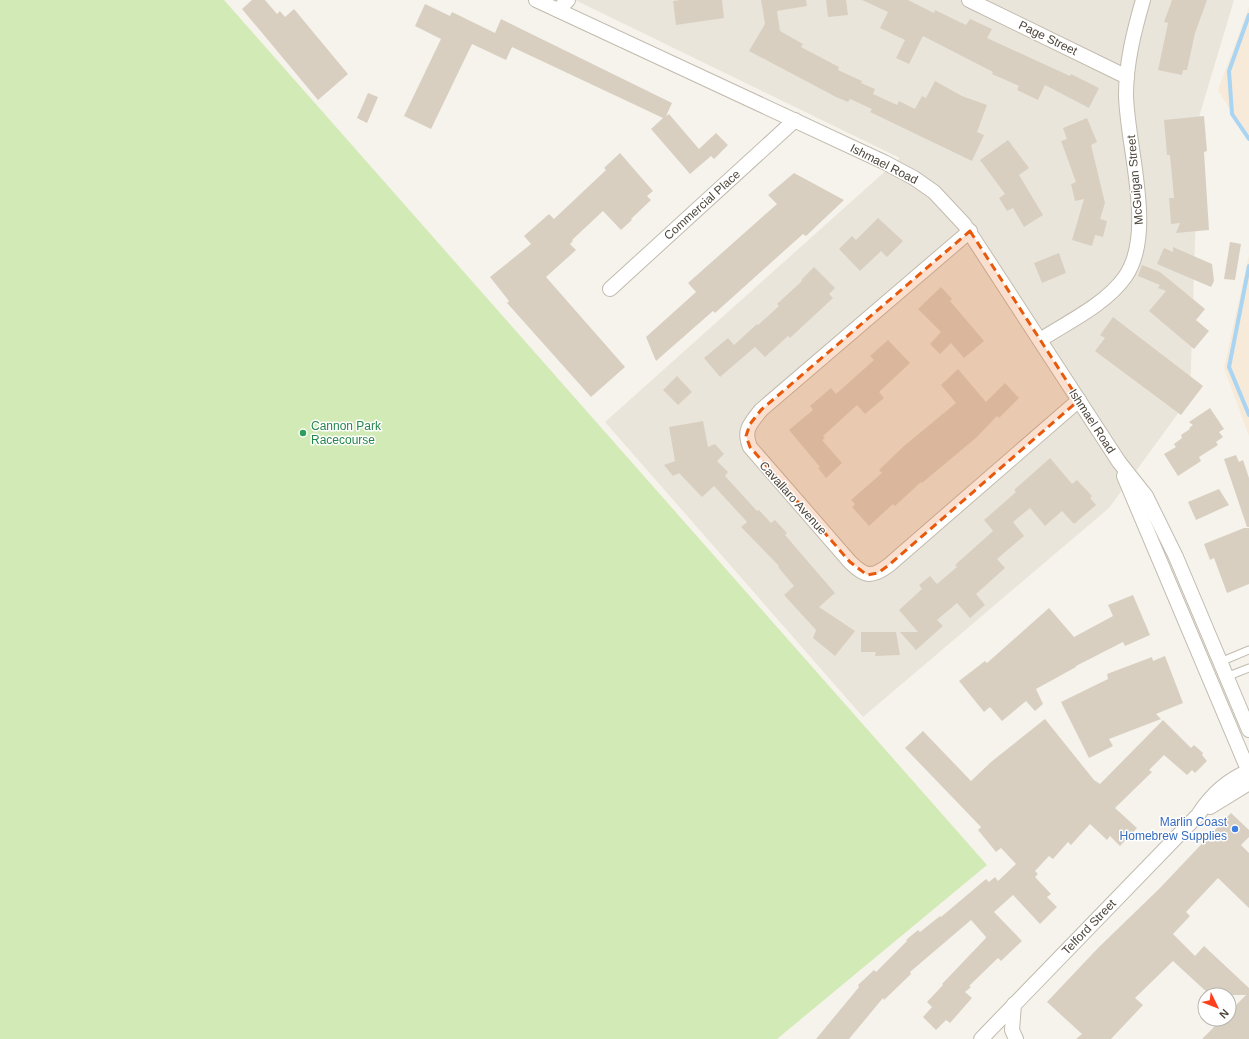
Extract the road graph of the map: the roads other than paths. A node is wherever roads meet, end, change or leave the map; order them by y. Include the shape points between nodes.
1 (536, 0) edge
2 (568, 0) edge
3 (969, 0) edge
4 (1143, 0) edge
5 (558, 10) junction
6 (1127, 77) junction
7 (795, 120) junction
8 (970, 232) junction
9 (610, 289) dead end
10 (1040, 340) junction
11 (1079, 400) junction
12 (1119, 462) junction
13 (1249, 650) edge
14 (1220, 662) junction
15 (1249, 668) edge
16 (1208, 676) junction
17 (1226, 678) junction
18 (1249, 730) edge
19 (1249, 774) edge
20 (1014, 1004) junction
21 (981, 1039) edge
22 (1016, 1039) edge

1 - 5 street, Ishmael Road
2 - 5 street
3 - 6 street, Page Street
4 - 6 street, McGuigan Street
5 - 7 street, Ishmael Road
6 - 10 street, McGuigan Street via 1126,96 1139,212 1137,251 1125,277 1108,297
7 - 8 street, Ishmael Road via 914,178 942,200
7 - 9 street, Commercial Place
8 - 10 street, Ishmael Road
8 - 11 street, Cavallaro Avenue via 761,410 750,424 746,436 757,458 850,562 867,575 878,573 889,565
10 - 11 street, Ishmael Road
11 - 12 street, Ishmael Road
12 - 14 street, Ishmael Road via 1152,507 1174,552
12 - 16 street, Ishmael Road
13 - 14 lane
14 - 16 street
14 - 17 street, Ishmael Road
15 - 17 lane
16 - 17 street
16 - 19 street, Ishmael Road
17 - 18 street, Ishmael Road
19 - 20 street, Telford Street via 1232,779 1216,792 1198,815
20 - 21 street, Telford Street
20 - 22 street via 1012,1030

